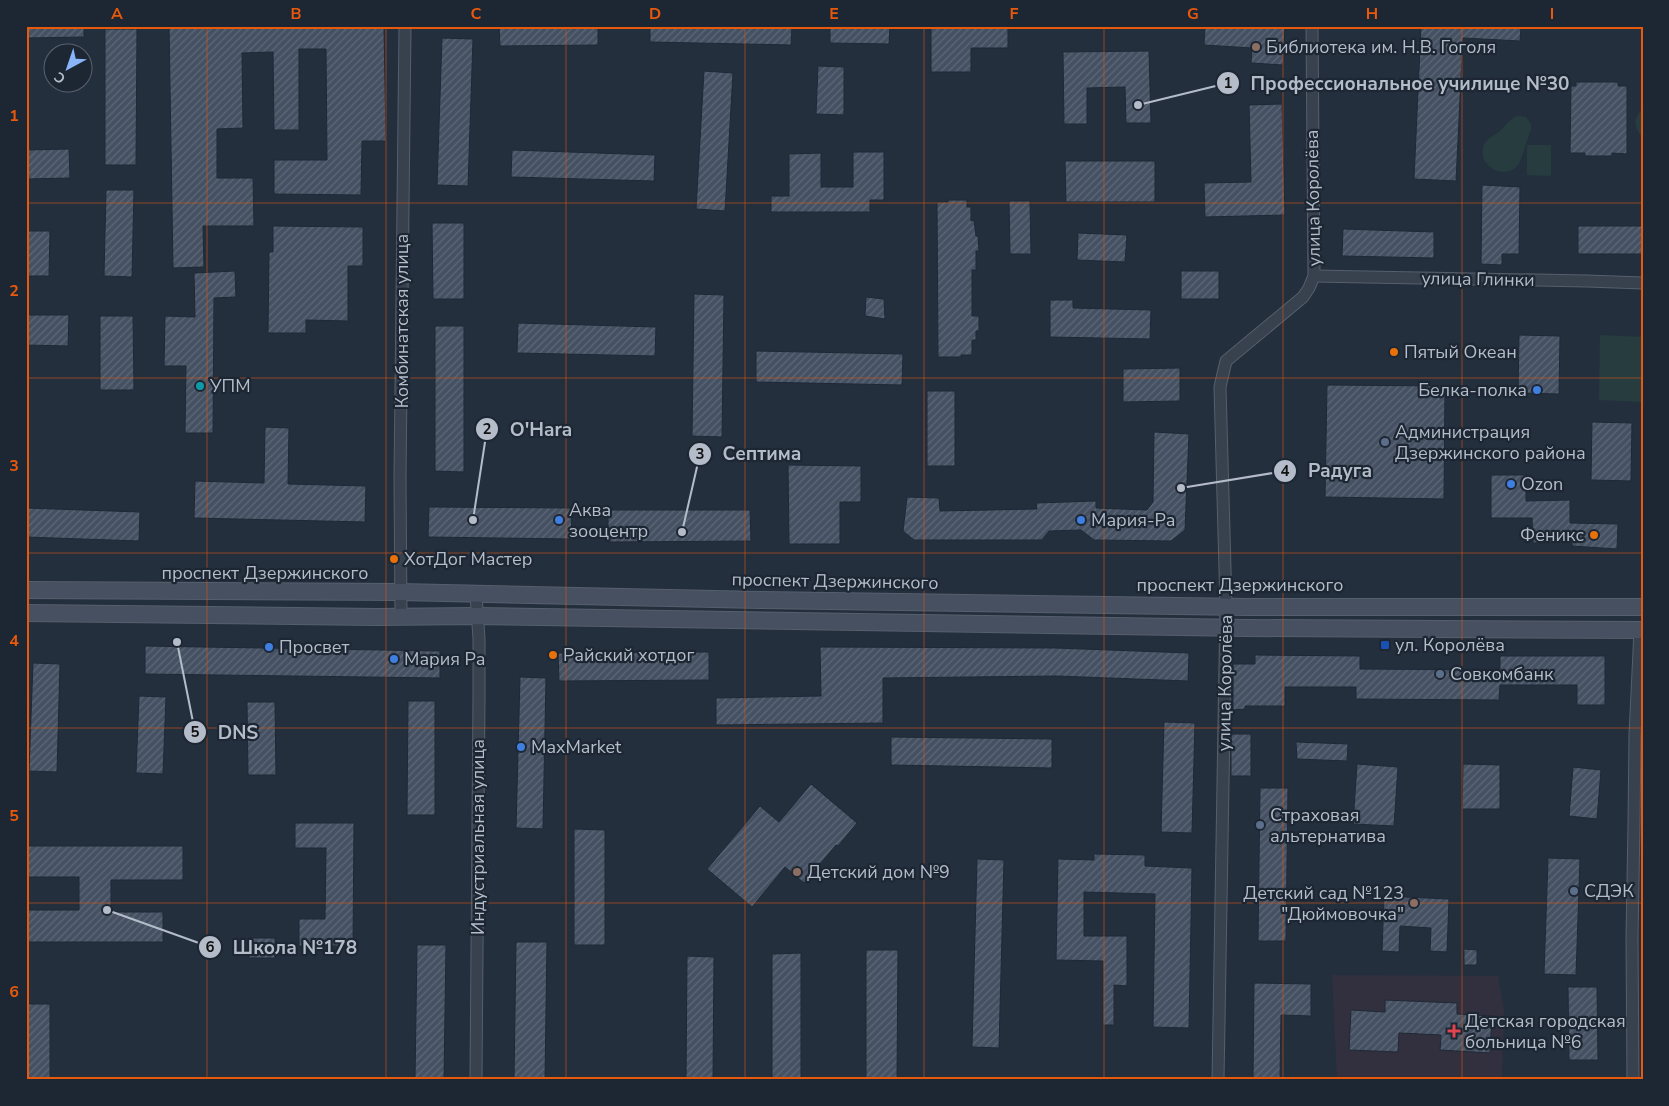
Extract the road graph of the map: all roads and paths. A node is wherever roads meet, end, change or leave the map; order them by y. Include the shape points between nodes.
1 (405, 26) edge
2 (1312, 26) edge
3 (1314, 276) junction
4 (1643, 283) edge
5 (26, 590) edge
6 (400, 592) junction
7 (476, 594) junction
8 (1226, 606) junction
9 (1643, 607) edge
10 (26, 612) edge
11 (401, 616) junction
12 (477, 616) junction
13 (1226, 626) junction
14 (1641, 630) edge
15 (476, 1080) edge
16 (1218, 1080) edge
17 (1633, 1080) edge

1 - 6 street, Комбинатская улица
2 - 3 street, улица Королёва
3 - 4 street, улица Глинки
3 - 8 street, улица Королёва via 1303,297 1226,361 1220,387
5 - 6 main road, проспект Дзержинского
6 - 7 main road, проспект Дзержинского
6 - 11 street, Комбинатская улица
7 - 8 main road, проспект Дзержинского
7 - 12 street, Индустриальная улица
8 - 9 main road, проспект Дзержинского
8 - 13 street, улица Королёва
10 - 11 main road
11 - 12 main road
12 - 13 main road
12 - 15 street, Индустриальная улица
13 - 14 main road
13 - 16 street, улица Королёва
14 - 17 street via 1635,735

